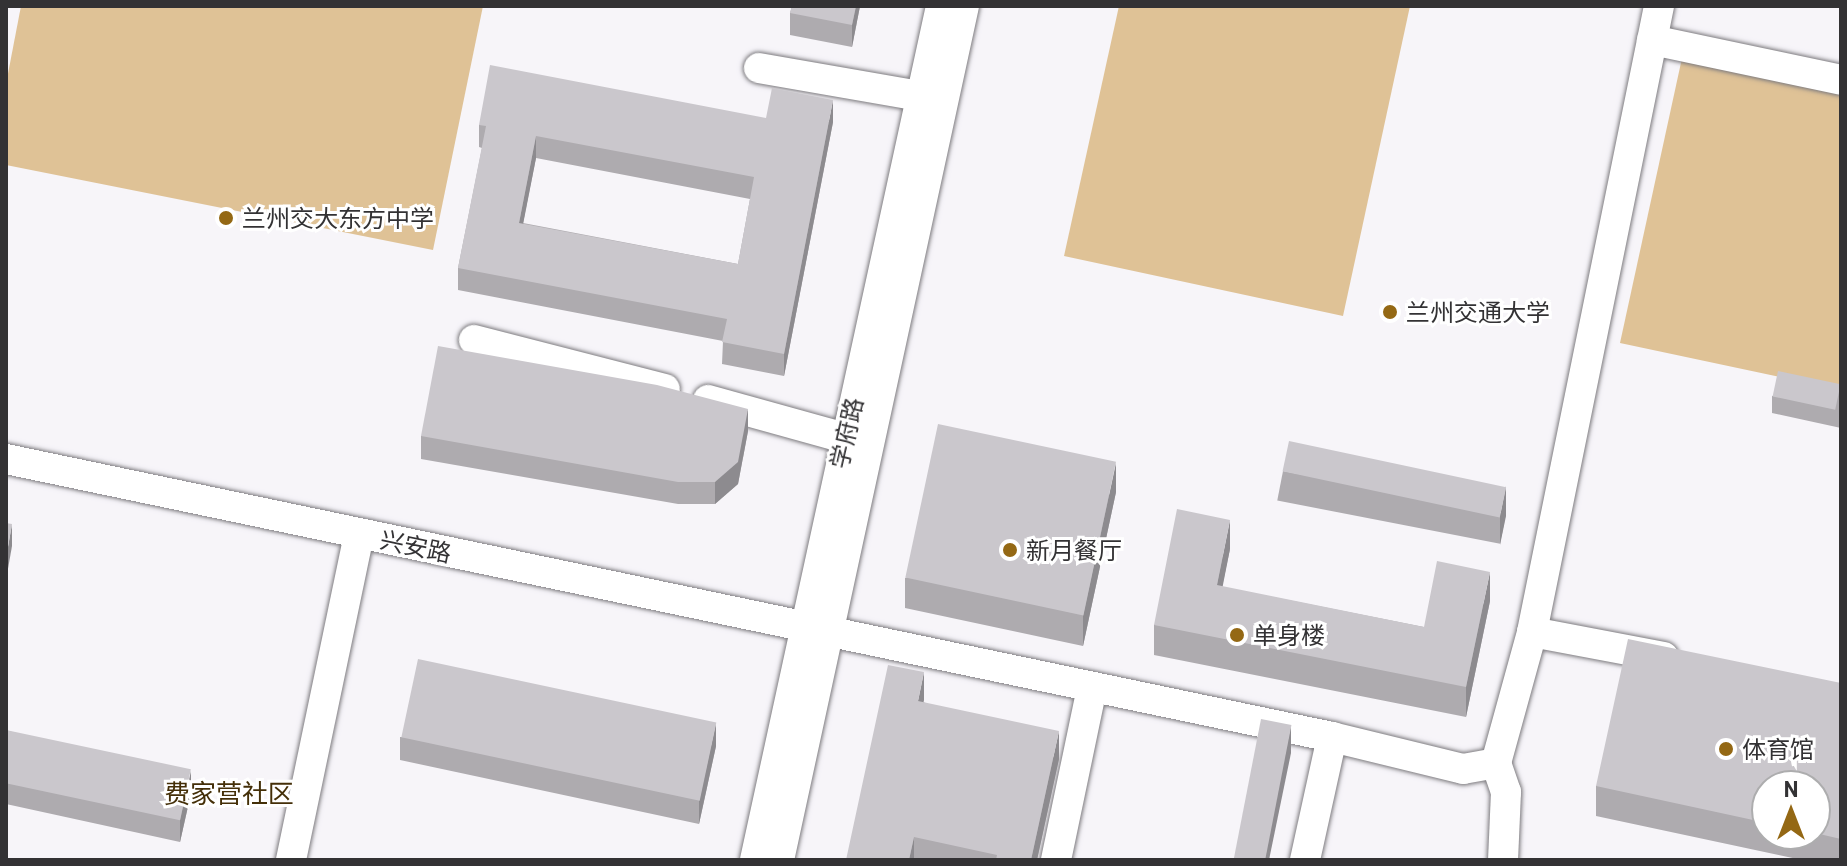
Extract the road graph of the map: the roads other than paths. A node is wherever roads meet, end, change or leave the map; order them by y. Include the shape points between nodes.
1 (941, 6) edge
2 (964, 6) edge
3 (1659, 6) edge
4 (1652, 40) junction
5 (759, 68) dead end
6 (1841, 80) edge
7 (933, 98) junction
8 (474, 340) dead end
9 (845, 438) junction
10 (6, 459) edge
11 (359, 534) junction
12 (814, 631) junction
13 (1532, 632) junction
14 (1687, 661) edge
15 (1092, 688) junction
16 (1332, 737) junction
17 (1496, 763) junction
18 (291, 860) edge
19 (755, 860) edge
20 (779, 860) edge
21 (1056, 860) edge
22 (1305, 860) edge
23 (1503, 860) edge

1 - 7 street, 学府路
2 - 7 street, 学府路
3 - 4 street
4 - 6 street
4 - 13 street
5 - 7 street
7 - 9 street, 学府路
7 - 12 street, 学府路
8 - 9 street
9 - 12 street, 学府路
10 - 11 street, 兴安路
11 - 12 street, 兴安路
11 - 18 street
12 - 15 street, 兴安路
12 - 19 street, 学府路
12 - 20 street, 学府路
13 - 14 street
13 - 17 street
15 - 16 street, 兴安路
15 - 21 street
16 - 17 street, 兴安路 via 1463,769
16 - 22 street
17 - 23 street via 1506,792

